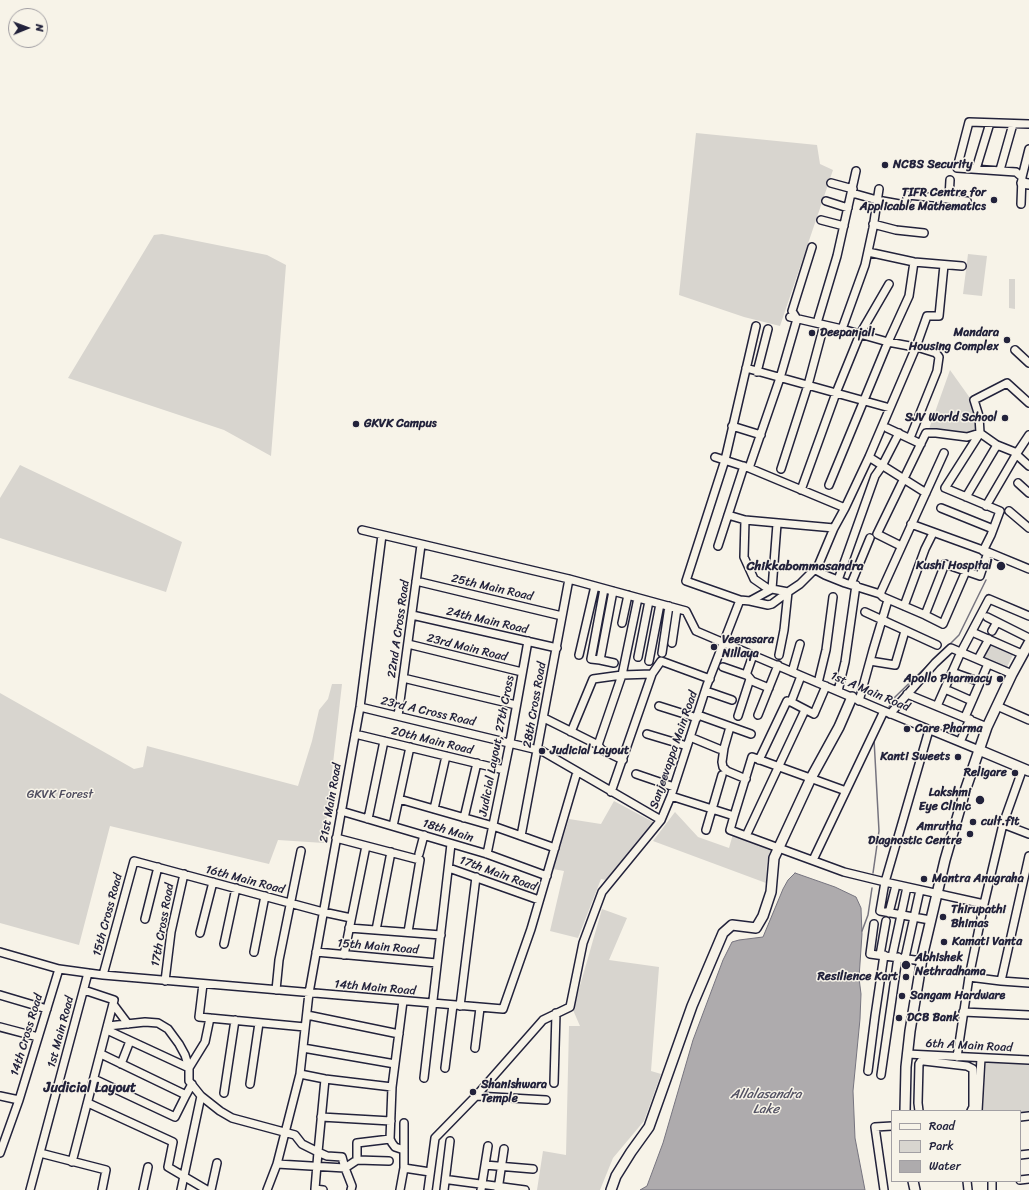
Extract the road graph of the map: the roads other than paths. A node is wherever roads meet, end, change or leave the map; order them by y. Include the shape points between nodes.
1 (990, 123) junction
2 (1013, 124) junction
3 (1029, 124) edge
4 (1029, 149) edge
5 (976, 169) junction
6 (1000, 170) junction
7 (856, 171) dead end
8 (950, 180) dead end
9 (1024, 181) edge
10 (831, 183) dead end
11 (879, 189) dead end
12 (852, 191) junction
13 (949, 198) junction
14 (877, 200) junction
15 (826, 201) dead end
16 (967, 201) dead end
17 (1021, 204) dead end
18 (848, 208) junction
19 (821, 220) dead end
20 (874, 224) junction
21 (844, 226) junction
22 (924, 233) dead end
23 (812, 247) dead end
24 (868, 252) junction
25 (914, 262) junction
26 (944, 264) junction
27 (962, 266) dead end
28 (889, 284) dead end
29 (793, 318) junction
30 (817, 323) junction
31 (824, 325) junction
32 (756, 326) dead end
33 (768, 329) dead end
34 (842, 329) junction
35 (860, 334) junction
36 (888, 342) junction
37 (916, 347) junction
38 (1015, 350) dead end
39 (1029, 363) edge
40 (746, 368) junction
41 (757, 372) junction
42 (780, 378) junction
43 (808, 386) junction
44 (836, 393) junction
45 (863, 401) junction
46 (1029, 403) edge
47 (890, 408) junction
48 (732, 426) junction
49 (887, 428) dead end
50 (899, 433) junction
51 (980, 434) junction
52 (761, 435) junction
53 (1029, 436) edge
54 (910, 438) junction
55 (921, 444) junction
56 (997, 445) junction
57 (944, 453) dead end
58 (1017, 454) junction
59 (715, 457) dead end
60 (869, 458) junction
61 (725, 460) junction
62 (882, 466) junction
63 (1029, 466) edge
64 (747, 467) junction
65 (781, 469) dead end
66 (904, 480) junction
67 (1018, 483) dead end
68 (829, 485) dead end
69 (801, 490) junction
70 (926, 493) junction
71 (1029, 493) edge
72 (966, 497) junction
73 (986, 506) junction
74 (845, 508) junction
75 (941, 508) dead end
76 (1009, 511) dead end
77 (728, 515) junction
78 (745, 520) junction
79 (778, 524) junction
80 (911, 524) junction
81 (834, 528) junction
82 (1029, 528) edge
83 (993, 529) junction
84 (362, 530) dead end
85 (933, 533) junction
86 (382, 535) junction
87 (870, 538) dead end
88 (421, 544) junction
89 (718, 546) dead end
90 (902, 546) junction
91 (986, 552) junction
92 (1029, 569) edge
93 (814, 570) junction
94 (966, 571) junction
95 (569, 579) junction
96 (838, 580) junction
97 (416, 581) junction
98 (853, 585) junction
99 (595, 586) junction
100 (604, 588) junction
101 (771, 590) junction
102 (613, 591) junction
103 (788, 592) junction
104 (880, 594) junction
105 (628, 595) junction
106 (833, 597) dead end
107 (638, 598) junction
108 (740, 600) junction
109 (888, 600) junction
110 (649, 601) junction
111 (750, 601) junction
112 (660, 604) junction
113 (669, 606) junction
114 (904, 606) junction
115 (677, 609) junction
116 (865, 612) dead end
117 (412, 614) junction
118 (925, 615) junction
119 (562, 616) junction
120 (1029, 616) edge
121 (987, 617) dead end
122 (882, 620) junction
123 (997, 622) junction
124 (622, 623) dead end
125 (905, 631) junction
126 (992, 631) dead end
127 (972, 632) junction
128 (1029, 638) edge
129 (989, 639) junction
130 (528, 641) junction
131 (672, 643) dead end
132 (724, 643) junction
133 (1029, 643) edge
134 (408, 644) junction
135 (800, 644) dead end
136 (937, 645) dead end
137 (557, 648) junction
138 (662, 652) dead end
139 (961, 652) junction
140 (1022, 654) junction
141 (579, 655) dead end
142 (753, 655) junction
143 (779, 655) dead end
144 (638, 657) dead end
145 (978, 659) junction
146 (600, 660) junction
147 (649, 661) dead end
148 (870, 661) junction
149 (614, 663) dead end
150 (988, 664) junction
151 (778, 665) junction
152 (723, 667) dead end
153 (522, 672) junction
154 (792, 672) junction
155 (952, 672) junction
156 (652, 674) junction
157 (1012, 674) junction
158 (622, 675) junction
159 (801, 676) junction
160 (748, 677) junction
161 (403, 678) junction
162 (710, 679) junction
163 (980, 682) junction
164 (818, 683) junction
165 (826, 686) junction
166 (769, 688) junction
167 (945, 689) junction
168 (706, 691) junction
169 (838, 692) junction
170 (907, 694) junction
171 (856, 699) junction
172 (732, 700) dead end
173 (972, 701) junction
174 (790, 702) junction
175 (516, 705) junction
176 (659, 706) dead end
177 (937, 706) junction
178 (996, 706) junction
179 (360, 707) junction
180 (805, 710) junction
181 (887, 712) junction
182 (758, 715) dead end
183 (398, 716) junction
184 (697, 716) junction
185 (738, 716) dead end
186 (544, 718) junction
187 (967, 718) junction
188 (1028, 719) edge
189 (730, 727) junction
190 (987, 727) junction
191 (929, 730) junction
192 (571, 732) junction
193 (355, 734) junction
194 (648, 734) dead end
195 (751, 734) dead end
196 (690, 738) junction
197 (384, 741) junction
198 (510, 742) junction
199 (960, 742) junction
200 (598, 745) junction
201 (688, 746) junction
202 (410, 747) junction
203 (719, 749) dead end
204 (538, 750) junction
205 (979, 750) junction
206 (446, 756) junction
207 (623, 760) junction
208 (759, 760) junction
209 (478, 764) junction
210 (778, 766) junction
211 (1026, 769) edge
212 (504, 770) junction
213 (577, 772) junction
214 (636, 774) dead end
215 (722, 775) dead end
216 (811, 778) junction
217 (746, 779) junction
218 (674, 787) junction
219 (846, 791) junction
220 (612, 792) junction
221 (671, 796) junction
222 (399, 800) junction
223 (434, 809) junction
224 (711, 809) junction
225 (341, 811) junction
226 (734, 816) junction
227 (464, 818) junction
228 (368, 819) junction
229 (661, 820) junction
230 (1003, 824) junction
231 (393, 826) junction
232 (493, 826) junction
233 (706, 830) dead end
234 (1029, 834) edge
235 (424, 835) junction
236 (521, 836) junction
237 (746, 836) junction
238 (336, 838) junction
239 (451, 844) junction
240 (366, 846) junction
241 (779, 847) junction
242 (555, 848) junction
243 (301, 851) dead end
244 (391, 852) junction
245 (487, 854) junction
246 (1029, 856) edge
247 (420, 857) junction
248 (813, 860) junction
249 (134, 861) joint
250 (158, 867) junction
251 (449, 868) junction
252 (184, 874) junction
253 (546, 876) junction
254 (476, 877) junction
255 (214, 882) junction
256 (885, 882) junction
257 (896, 884) junction
258 (907, 887) junction
259 (236, 888) junction
260 (920, 890) junction
261 (936, 893) junction
262 (265, 896) junction
263 (540, 900) junction
264 (290, 903) junction
265 (984, 904) junction
266 (323, 912) junction
267 (889, 913) junction
268 (901, 915) junction
269 (914, 917) junction
270 (351, 918) junction
271 (145, 919) dead end
272 (930, 920) junction
273 (886, 921) dead end
274 (874, 924) dead end
275 (349, 928) junction
276 (376, 930) junction
277 (408, 932) junction
278 (200, 933) dead end
279 (441, 935) junction
280 (224, 944) dead end
281 (0, 952) edge
282 (254, 952) dead end
283 (316, 952) junction
284 (344, 955) junction
285 (892, 957) junction
286 (922, 961) junction
287 (438, 963) junction
288 (59, 969) junction
289 (88, 973) junction
290 (103, 976) junction
291 (969, 977) junction
292 (165, 981) junction
293 (1001, 981) junction
294 (1029, 983) edge
295 (202, 984) junction
296 (84, 990) junction
297 (276, 990) junction
298 (309, 993) junction
299 (0, 995) edge
300 (403, 1001) junction
301 (114, 1004) junction
302 (433, 1004) junction
303 (456, 1006) junction
304 (47, 1008) junction
305 (480, 1008) junction
306 (963, 1012) junction
307 (556, 1013) junction
308 (307, 1015) junction
309 (1029, 1015) edge
310 (875, 1016) junction
311 (889, 1017) junction
312 (210, 1018) junction
313 (235, 1020) junction
314 (259, 1023) junction
315 (128, 1024) junction
316 (0, 1027) edge
317 (305, 1027) junction
318 (107, 1028) junction
319 (399, 1034) junction
320 (38, 1037) junction
321 (130, 1041) junction
322 (303, 1048) junction
323 (475, 1048) dead end
324 (101, 1054) junction
325 (907, 1054) junction
326 (957, 1057) junction
327 (981, 1058) junction
328 (1029, 1060) edge
329 (121, 1064) junction
330 (395, 1064) junction
331 (189, 1068) junction
332 (445, 1068) dead end
333 (868, 1071) dead end
334 (300, 1074) junction
335 (881, 1075) dead end
336 (424, 1078) dead end
337 (94, 1079) junction
338 (325, 1079) junction
339 (905, 1082) junction
340 (918, 1082) junction
341 (554, 1083) dead end
342 (192, 1084) junction
343 (250, 1084) dead end
344 (392, 1086) junction
345 (224, 1093) dead end
346 (186, 1095) junction
347 (905, 1095) junction
348 (918, 1095) junction
349 (0, 1096) edge
350 (201, 1096) junction
351 (476, 1096) junction
352 (19, 1100) junction
353 (546, 1100) dead end
354 (88, 1103) junction
355 (905, 1110) edge
356 (919, 1110) edge
357 (971, 1110) edge
358 (978, 1110) edge
359 (322, 1117) junction
360 (391, 1121) junction
361 (404, 1123) dead end
362 (891, 1126) edge
363 (285, 1132) junction
364 (390, 1139) junction
365 (450, 1141) dead end
366 (488, 1146) dead end
367 (1, 1148) edge
368 (404, 1150) junction
369 (504, 1150) dead end
370 (318, 1152) junction
371 (40, 1153) junction
372 (357, 1160) junction
373 (389, 1161) dead end
374 (72, 1162) junction
375 (217, 1163) dead end
376 (277, 1164) junction
377 (485, 1165) junction
378 (148, 1167) dead end
379 (317, 1167) junction
380 (501, 1167) junction
381 (345, 1168) junction
382 (404, 1168) junction
383 (533, 1169) dead end
384 (430, 1172) junction
385 (184, 1175) junction
386 (450, 1180) dead end
387 (482, 1187) edge
388 (498, 1188) edge
389 (30, 1190) edge
390 (102, 1190) edge
391 (143, 1190) edge
392 (181, 1190) edge
393 (207, 1190) edge
394 (211, 1190) edge
395 (267, 1190) edge
396 (323, 1190) edge
397 (351, 1190) edge
398 (400, 1190) edge
399 (428, 1190) edge
400 (444, 1190) edge
401 (525, 1190) edge
402 (610, 1190) edge
403 (884, 1190) edge

1 - 2 street
1 - 5 street
1 - 5 street via 969,122 957,168
2 - 3 street
2 - 6 street
4 - 9 street
5 - 6 street
6 - 9 street via 1016,172
7 - 12 street
8 - 13 street
9 - 17 street
10 - 12 street
11 - 14 street
12 - 14 street
12 - 18 street
13 - 14 street via 908,195 905,205
13 - 16 street
14 - 20 street
15 - 18 street
18 - 21 street
19 - 21 street
20 - 22 street via 896,230
20 - 24 street
21 - 30 street
23 - 29 street via 792,311
24 - 25 street
24 - 34 street
25 - 26 street
25 - 36 street via 909,296
26 - 27 street
26 - 37 street via 940,316 927,316
28 - 35 street
29 - 30 street
29 - 42 street
30 - 31 street
31 - 34 street
31 - 43 street
32 - 40 street
33 - 41 street
34 - 35 street
35 - 36 street
35 - 44 street
36 - 37 street
36 - 45 street
37 - 47 street
37 - 54 street via 936,353 939,362 938,371
38 - 39 street
40 - 41 street
40 - 48 street
41 - 42 street
42 - 43 street
42 - 52 street
43 - 44 street
43 - 65 street
44 - 45 street
44 - 69 street
45 - 47 street
45 - 68 street
46 - 51 street via 1007,383 974,400 979,416
47 - 60 street
48 - 52 street
48 - 61 street
49 - 50 street
50 - 54 street
50 - 62 street
51 - 55 street via 967,437 926,434
51 - 56 street
51 - 72 street via 945,488
52 - 64 street
53 - 58 street
54 - 55 street
55 - 66 street
56 - 58 street
56 - 72 street
57 - 70 street
58 - 63 street
58 - 73 street
59 - 61 street
60 - 62 street
60 - 74 street
61 - 64 street
61 - 108 street via 686,581
62 - 66 street
62 - 96 street via 875,476
64 - 69 street
64 - 77 street
66 - 70 street
66 - 90 street via 877,534
67 - 71 street
69 - 74 street
70 - 80 street
72 - 73 street
73 - 83 street via 1000,511
74 - 81 street
75 - 83 street
76 - 82 street
77 - 78 street
77 - 89 street
78 - 79 street
78 - 101 street via 744,557 754,578
79 - 81 street
79 - 101 street
80 - 85 street
80 - 90 street
81 - 93 street
83 - 91 street
84 - 86 street
85 - 91 street
85 - 114 street
86 - 88 street
86 - 179 street, 21st Main Road
87 - 98 street
88 - 95 street
88 - 97 street, 22nd A Cross Road
90 - 104 street
91 - 92 street
91 - 94 street via 980,576
93 - 96 street
93 - 103 street
94 - 118 street via 942,624
94 - 118 street via 944,564
95 - 99 street
95 - 119 street, 28th Cross Road
96 - 98 street
97 - 117 street, 22nd A Cross Road
97 - 119 street, 25th Main Road
98 - 104 street
98 - 169 street via 845,662
99 - 100 street
99 - 141 street
100 - 102 street
100 - 146 street via 591,659
101 - 103 street
101 - 111 street
102 - 105 street
102 - 146 street
103 - 111 street via 768,605
103 - 143 street
104 - 109 street
105 - 107 street
105 - 124 street
106 - 164 street via 826,650
107 - 110 street
107 - 158 street
108 - 111 street
108 - 132 street, Sanjeevappa Main Road
109 - 114 street
109 - 122 street
110 - 112 street
110 - 144 street
112 - 113 street
112 - 147 street
113 - 115 street
113 - 138 street
114 - 118 street
115 - 131 street
115 - 132 street, 1st A Main Road via 686,611 696,631
116 - 122 street
117 - 130 street, 24th Main Road
117 - 134 street, 22nd A Cross Road
119 - 137 street, 28th Cross Road
120 - 127 street via 989,598
121 - 123 street
122 - 125 street
122 - 148 street
123 - 126 street
123 - 128 street
125 - 136 street
125 - 148 street via 895,665
127 - 129 street
127 - 139 street
129 - 140 street
129 - 145 street
130 - 137 street, 24th Main Road
130 - 153 street, Judicial Layout, 27th Cross
132 - 142 street, 1st A Main Road
132 - 162 street, Sanjeevappa Main Road
133 - 140 street
134 - 153 street, 23rd Main Road
134 - 161 street, 22nd A Cross Road
135 - 154 street
137 - 186 street, 28th Cross Road
139 - 145 street
139 - 155 street
139 - 170 street via 952,648
140 - 157 street
142 - 151 street, 1st A Main Road
142 - 160 street
145 - 150 street
146 - 149 street
148 - 171 street
150 - 157 street
150 - 163 street
151 - 154 street, 1st A Main Road
151 - 166 street
152 - 160 street
153 - 175 street, Judicial Layout, 27th Cross
154 - 159 street, 1st A Main Road
155 - 163 street
155 - 167 street
156 - 158 street
156 - 162 street via 660,661
156 - 207 street
157 - 178 street
158 - 192 street via 592,678
158 - 200 street
159 - 164 street, 1st A Main Road
159 - 174 street
160 - 166 street
160 - 185 street
161 - 175 street
161 - 183 street, 22nd A Cross Road
162 - 168 street, Sanjeevappa Main Road
163 - 173 street
164 - 165 street, 1st A Main Road
165 - 169 street, 1st A Main Road
165 - 180 street via 814,714
166 - 182 street
167 - 173 street
167 - 177 street
168 - 172 street
168 - 184 street, Sanjeevappa Main Road
169 - 171 street, 1st A Main Road
170 - 177 street
170 - 181 street
171 - 181 street, 1st A Main Road
171 - 216 street
173 - 187 street
174 - 180 street
174 - 208 street via 787,701
175 - 198 street, Judicial Layout, 27th Cross
176 - 184 street
177 - 187 street
178 - 188 street
178 - 190 street
179 - 183 street, 23rd A Cross Road
179 - 193 street, 21st Main Road
180 - 210 street
181 - 191 street, 1st A Main Road
181 - 219 street
183 - 198 street, 23rd A Cross Road
184 - 189 street
184 - 196 street, Sanjeevappa Main Road
186 - 192 street
186 - 204 street, 28th Cross Road
187 - 190 street
187 - 199 street
189 - 195 street
189 - 217 street via 724,748 723,767
190 - 205 street
191 - 199 street, 1st A Main Road
191 - 256 street
192 - 200 street
193 - 197 street, 20th Main Road
193 - 225 street, 21st Main Road
194 - 201 street
196 - 201 street, Sanjeevappa Main Road
196 - 203 street
197 - 202 street, 20th Main Road
197 - 228 street
198 - 204 street, 23rd A Cross Road
198 - 212 street, Judicial Layout, 27th Cross
199 - 205 street, 1st A Main Road
200 - 207 street via 602,750
201 - 218 street, Sanjeevappa Main Road
202 - 206 street, 20th Main Road
202 - 222 street
204 - 213 street, 23rd A Cross Road
204 - 236 street, 28th Cross Road
205 - 211 street, 1st A Main Road
205 - 261 street
206 - 209 street, 20th Main Road
206 - 223 street
207 - 220 street
208 - 210 street
208 - 217 street via 752,757
209 - 212 street, 20th Main Road
209 - 227 street
210 - 216 street
210 - 237 street
211 - 230 street
212 - 232 street, Judicial Layout, 27th Cross
213 - 220 street, 23rd A Cross Road
213 - 242 street, 14th Main Road
214 - 218 street
215 - 224 street
216 - 219 street
216 - 241 street
217 - 226 street
218 - 221 street, Sanjeevappa Main Road
219 - 248 street
220 - 229 street, 23rd A Cross Road
221 - 224 street
221 - 229 street, Sanjeevappa Main Road
222 - 223 street
222 - 231 street
223 - 227 street
224 - 226 street
224 - 233 street
225 - 228 street, 18th Main
225 - 238 street, 21st Main Road
226 - 237 street via 730,830
227 - 232 street
228 - 231 street, 18th Main
229 - 307 street, Sanjeevappa Main Road via 602,892 583,943 570,1007
230 - 234 street
230 - 265 street
231 - 235 street, 18th Main
232 - 236 street
232 - 245 street, Judicial Layout, 27th Cross
235 - 239 street, 18th Main
235 - 247 street
236 - 242 street
237 - 241 street
238 - 240 street
238 - 266 street, 21st Main Road
239 - 245 street, 18th Main
239 - 251 street
240 - 244 street
240 - 270 street
241 - 248 street
241 - 402 street via 774,858 771,892 763,916 756,928 732,925 723,933 692,1006 649,1127 616,1176
242 - 253 street, 14th Main Road
243 - 264 street
244 - 247 street
244 - 276 street
245 - 253 street, 18th Main
246 - 293 street
247 - 277 street
248 - 256 street via 844,872
249 - 250 street, 16th Main Road
249 - 290 street, 15th Cross Road
250 - 252 street, 16th Main Road
250 - 271 street
251 - 254 street, 17th Main Road
251 - 279 street
252 - 255 street, 16th Main Road
252 - 292 street, 17th Cross Road via 171,932
253 - 263 street, 14th Main Road
254 - 263 street, 17th Main Road
254 - 303 street
255 - 259 street, 16th Main Road
255 - 278 street
256 - 257 street
256 - 267 street via 880,911
257 - 258 street
257 - 267 street
258 - 260 street
258 - 268 street
259 - 262 street, 16th Main Road
259 - 280 street
260 - 261 street
260 - 269 street
261 - 265 street
261 - 272 street
262 - 264 street, 16th Main Road
262 - 282 street
263 - 305 street, 14th Main Road via 504,1009
264 - 266 street, 16th Main Road
264 - 297 street
265 - 291 street
266 - 270 street, 16th Main Road
266 - 283 street, 21st Main Road
267 - 268 street
268 - 269 street
268 - 285 street
269 - 272 street
269 - 285 street
270 - 275 street
272 - 286 street
273 - 285 street
274 - 285 street via 870,954
275 - 276 street
275 - 284 street
276 - 277 street
277 - 279 street
279 - 287 street
281 - 288 street, 14th Main Road
283 - 284 street, 15th Main Road
283 - 298 street, 21st Main Road
284 - 287 street, 15th Main Road
285 - 286 street
285 - 310 street
285 - 311 street
286 - 325 street
287 - 302 street
288 - 289 street, 14th Main Road
288 - 304 street, 14th Cross Road
289 - 290 street, 14th Main Road
289 - 296 street, 1st Main Road
290 - 292 street, 14th Main Road
291 - 293 street
291 - 306 street
292 - 295 street, 14th Main Road
293 - 294 street
295 - 297 street, 14th Main Road
295 - 312 street via 199,1017
296 - 301 street via 114,1000
296 - 371 street, 1st Main Road
297 - 298 street, 14th Main Road
298 - 300 street, 14th Main Road
298 - 308 street, 21st Main Road
299 - 304 street
300 - 302 street, 14th Main Road
300 - 319 street
301 - 315 street
301 - 318 street
302 - 303 street, 14th Main Road
302 - 336 street
303 - 305 street, 14th Main Road
303 - 332 street
304 - 320 street, 14th Cross Road
305 - 323 street
306 - 309 street
306 - 326 street
307 - 341 street
307 - 351 street, Sanjeevappa Main Road via 543,1020
308 - 317 street, 21st Main Road
308 - 319 street
310 - 311 street
310 - 333 street
311 - 335 street
312 - 313 street
312 - 331 street via 205,1042
313 - 314 street
313 - 345 street
314 - 317 street
314 - 343 street
315 - 318 street
315 - 331 street via 158,1023 168,1029 185,1055
316 - 320 street
317 - 322 street, 21st Main Road
318 - 321 street
318 - 324 street
319 - 330 street
320 - 352 street, 14th Cross Road
321 - 329 street
321 - 331 street
322 - 330 street
322 - 334 street, 21st Main Road
324 - 329 street
324 - 337 street
325 - 326 street, 6th A Main Road
325 - 339 street
326 - 327 street, 6th A Main Road
327 - 328 street, 6th A Main Road
327 - 358 street
329 - 346 street
330 - 344 street
331 - 342 street via 189,1081
334 - 338 street
334 - 363 street, 21st Main Road
337 - 346 street via 175,1117
337 - 354 street
338 - 344 street
338 - 359 street
339 - 340 street
339 - 347 street
340 - 348 street
340 - 357 street via 921,1062 971,1066 974,1072
342 - 346 street
342 - 350 street
344 - 360 street
347 - 348 street
347 - 355 street
348 - 356 street
349 - 352 street
350 - 363 street via 232,1118
350 - 385 street
351 - 353 street
351 - 384 street, Sanjeevappa Main Road via 435,1138
352 - 367 street, 14th Cross Road
354 - 374 street
354 - 385 street via 173,1142 168,1167
359 - 360 street
359 - 370 street
360 - 364 street
361 - 368 street
362 - 403 street via 875,1127
363 - 370 street via 295,1135 302,1144
363 - 376 street, 21st Main Road
364 - 368 street via 395,1147
364 - 372 street via 357,1143
365 - 400 street
366 - 377 street
368 - 382 street
369 - 380 street
370 - 379 street
370 - 381 street via 327,1156 342,1157
371 - 374 street
371 - 389 street, 1st Main Road
372 - 373 street
372 - 381 street
374 - 390 street via 106,1170
375 - 394 street
376 - 379 street
376 - 395 street, 21st Main Road
377 - 380 street
377 - 387 street
378 - 391 street
379 - 381 street
379 - 396 street via 315,1188
380 - 383 street
380 - 388 street
381 - 397 street via 352,1186
382 - 384 street
382 - 398 street
384 - 399 street, Sanjeevappa Main Road
385 - 392 street
385 - 393 street
386 - 387 street
387 - 388 street
388 - 401 street

